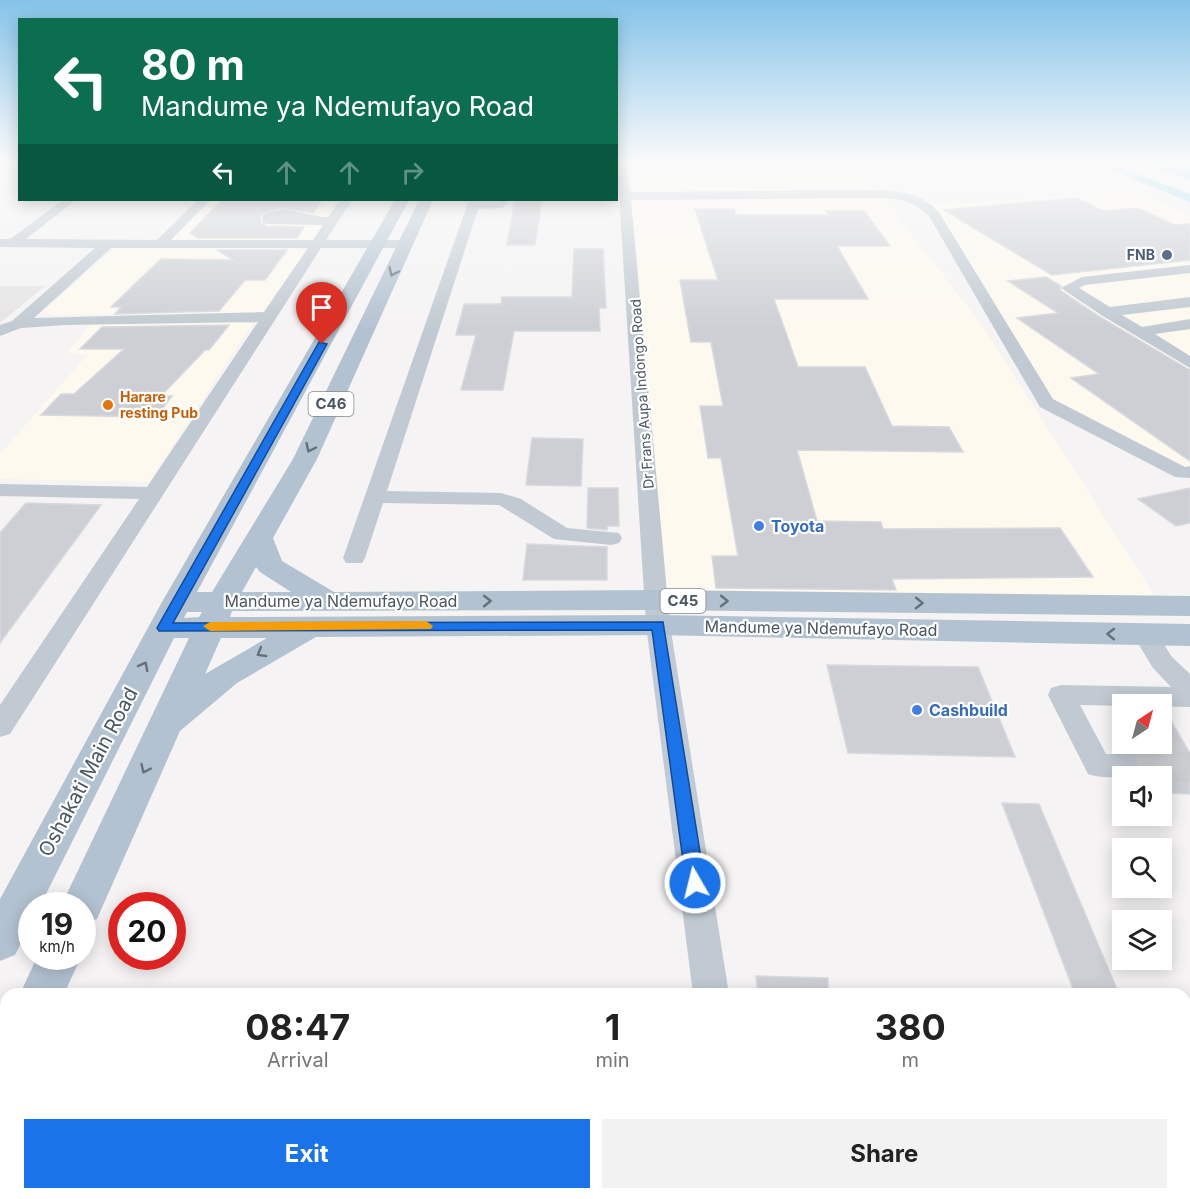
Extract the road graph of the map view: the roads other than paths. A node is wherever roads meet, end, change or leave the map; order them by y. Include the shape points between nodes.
1 (44, 218) edge
2 (186, 218) edge
3 (325, 218) edge
4 (392, 218) edge
5 (417, 218) edge
6 (468, 218) edge
7 (629, 218) edge
8 (936, 218) edge
9 (7, 243) edge
10 (108, 243) junction
11 (160, 244) junction
12 (378, 244) junction
13 (405, 244) junction
14 (315, 245) junction
15 (1190, 269) edge
16 (1190, 284) edge
17 (1080, 295) junction
18 (1190, 302) edge
19 (1106, 312) junction
20 (268, 317) junction
21 (18, 324) junction
22 (1190, 324) edge
23 (0, 332) edge
24 (1139, 332) junction
25 (1190, 343) edge
26 (1164, 347) junction
27 (1190, 363) edge
28 (1190, 472) edge
29 (0, 490) edge
30 (151, 493) junction
31 (374, 497) junction
32 (259, 538) junction
33 (611, 538) dead end
34 (354, 558) dead end
35 (658, 613) junction
36 (217, 614) junction
37 (321, 614) junction
38 (1189, 614) edge
39 (170, 615) junction
40 (1146, 634) junction
41 (1190, 690) edge
42 (11, 694) edge
43 (1190, 697) edge
44 (165, 726) junction
45 (0, 728) edge
46 (1125, 765) tunnel mouth
47 (88, 892) edge
48 (0, 941) edge
49 (53, 970) edge
50 (45, 988) edge
51 (710, 988) edge

1 - 9 street
2 - 11 street
3 - 14 street
4 - 12 main road, C46
5 - 13 main road, C46
6 - 31 street
7 - 35 street, Dr Frans Aupa Indongo Road
8 - 28 street via 1046,403 1182,473
9 - 10 street
10 - 11 street
10 - 21 street
11 - 14 street
12 - 13 street
12 - 14 street
12 - 39 main road, C46
13 -> 32 main road, C46 via 305,459
14 - 20 street
15 - 17 street via 1082,281 1068,288
16 - 17 street
17 - 19 street
18 - 19 street
19 - 24 street
20 - 21 street
20 - 30 street
21 - 23 street
22 - 24 street
24 - 26 street
25 - 26 street
26 - 27 street
29 - 30 street
30 - 42 street
31 - 33 street via 501,499 514,503 562,534
31 - 34 street
32 - 36 main road, C46
32 - 37 main road via 270,566
35 - 37 main road, Mandume ya Ndemufayo Road / C45
35 -> 38 main road, Mandume ya Ndemufayo Road / C45
40 -> 35 main road, Mandume ya Ndemufayo Road / C45
35 - 51 street, Dr Frans Aupa Indongo Road
36 - 37 main road, Mandume ya Ndemufayo Road / C45
36 - 39 main road, Mandume ya Ndemufayo Road / C45
36 - 44 main road, C46
37 -> 44 main road via 225,675
38 - 40 main road, Mandume ya Ndemufayo Road / C45
48 -> 39 main road, Oshakati Main Road / C46
40 - 41 street via 1162,662
42 - 45 street
43 - 46 street via 1061,695 1098,766
44 -> 47 main road, C46
49 - 50 main road

